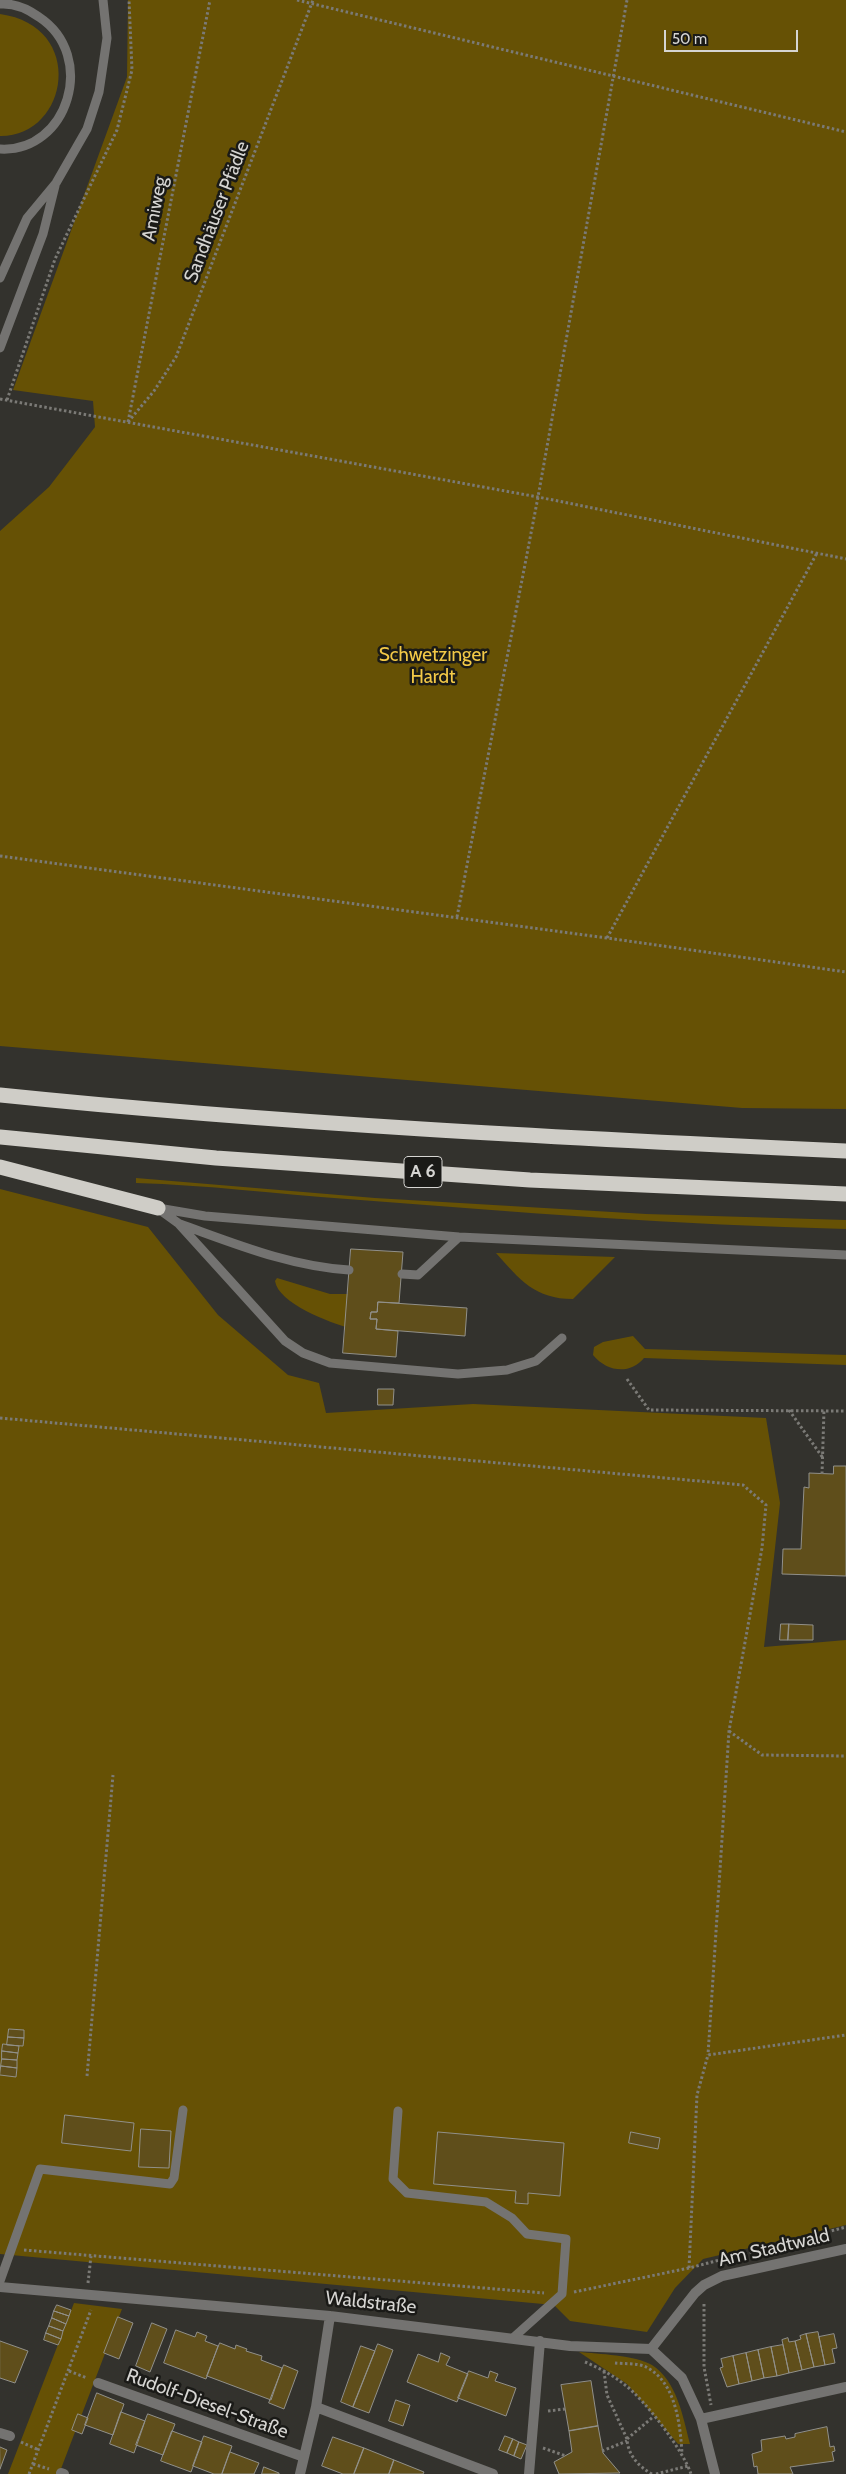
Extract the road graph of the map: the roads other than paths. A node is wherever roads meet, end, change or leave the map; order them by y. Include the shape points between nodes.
1 (103, 0) edge
2 (0, 4) edge
3 (0, 149) edge
4 (56, 183) junction
5 (0, 278) edge
6 (0, 348) edge
7 (0, 1095) edge
8 (0, 1137) edge
9 (846, 1151) edge
10 (0, 1167) edge
11 (846, 1194) edge
12 (158, 1208) junction
13 (178, 1223) junction
14 (459, 1237) junction
15 (846, 1255) edge
16 (349, 1270) dead end
17 (402, 1274) dead end
18 (562, 1338) dead end
19 (183, 2110) dead end
20 (398, 2111) dead end
21 (846, 2249) edge
22 (0, 2281) edge
23 (0, 2287) edge
24 (330, 2316) junction
25 (514, 2337) junction
26 (540, 2341) junction
27 (651, 2349) junction
28 (98, 2383) road end
29 (846, 2387) edge
30 (316, 2406) junction
31 (700, 2419) junction
32 (304, 2457) junction
33 (300, 2474) edge
34 (493, 2474) edge
35 (529, 2474) edge
36 (715, 2474) edge

1 - 4 lane via 107,38 99,92 87,129
2 - 3 lane via 29,10 49,23 63,42 71,64 71,88 63,110 49,129 29,143
4 - 5 lane via 27,218
4 - 6 lane via 43,234
7 - 9 highway, A 6 via 434,1131
8 - 11 highway, A 6 via 216,1158 520,1179
10 - 12 highway
12 - 13 lane
12 - 14 lane via 205,1216
13 - 16 lane via 268,1256
13 - 18 lane via 285,1341 303,1353 330,1363 458,1374 506,1370 536,1361
14 - 15 lane
14 - 17 lane via 418,1275
19 - 22 lane via 174,2178 170,2184 40,2169
20 - 25 lane via 393,2179 407,2193 486,2202 512,2218 527,2234 566,2239 562,2294
21 - 27 street, Am Stadtwald via 722,2276 704,2285
23 - 24 street, Waldstraße
24 - 25 street, Waldstraße
24 - 30 street, Rudolf-Diesel-Straße
25 - 26 street, Waldstraße
26 - 27 street, Waldstraße via 570,2346
26 - 35 street
27 - 31 street via 682,2378
28 - 32 street, Rudolf-Diesel-Straße
29 - 31 street
30 - 32 street, Rudolf-Diesel-Straße
30 - 34 street
31 - 36 street
32 - 33 street, Rudolf-Diesel-Straße

